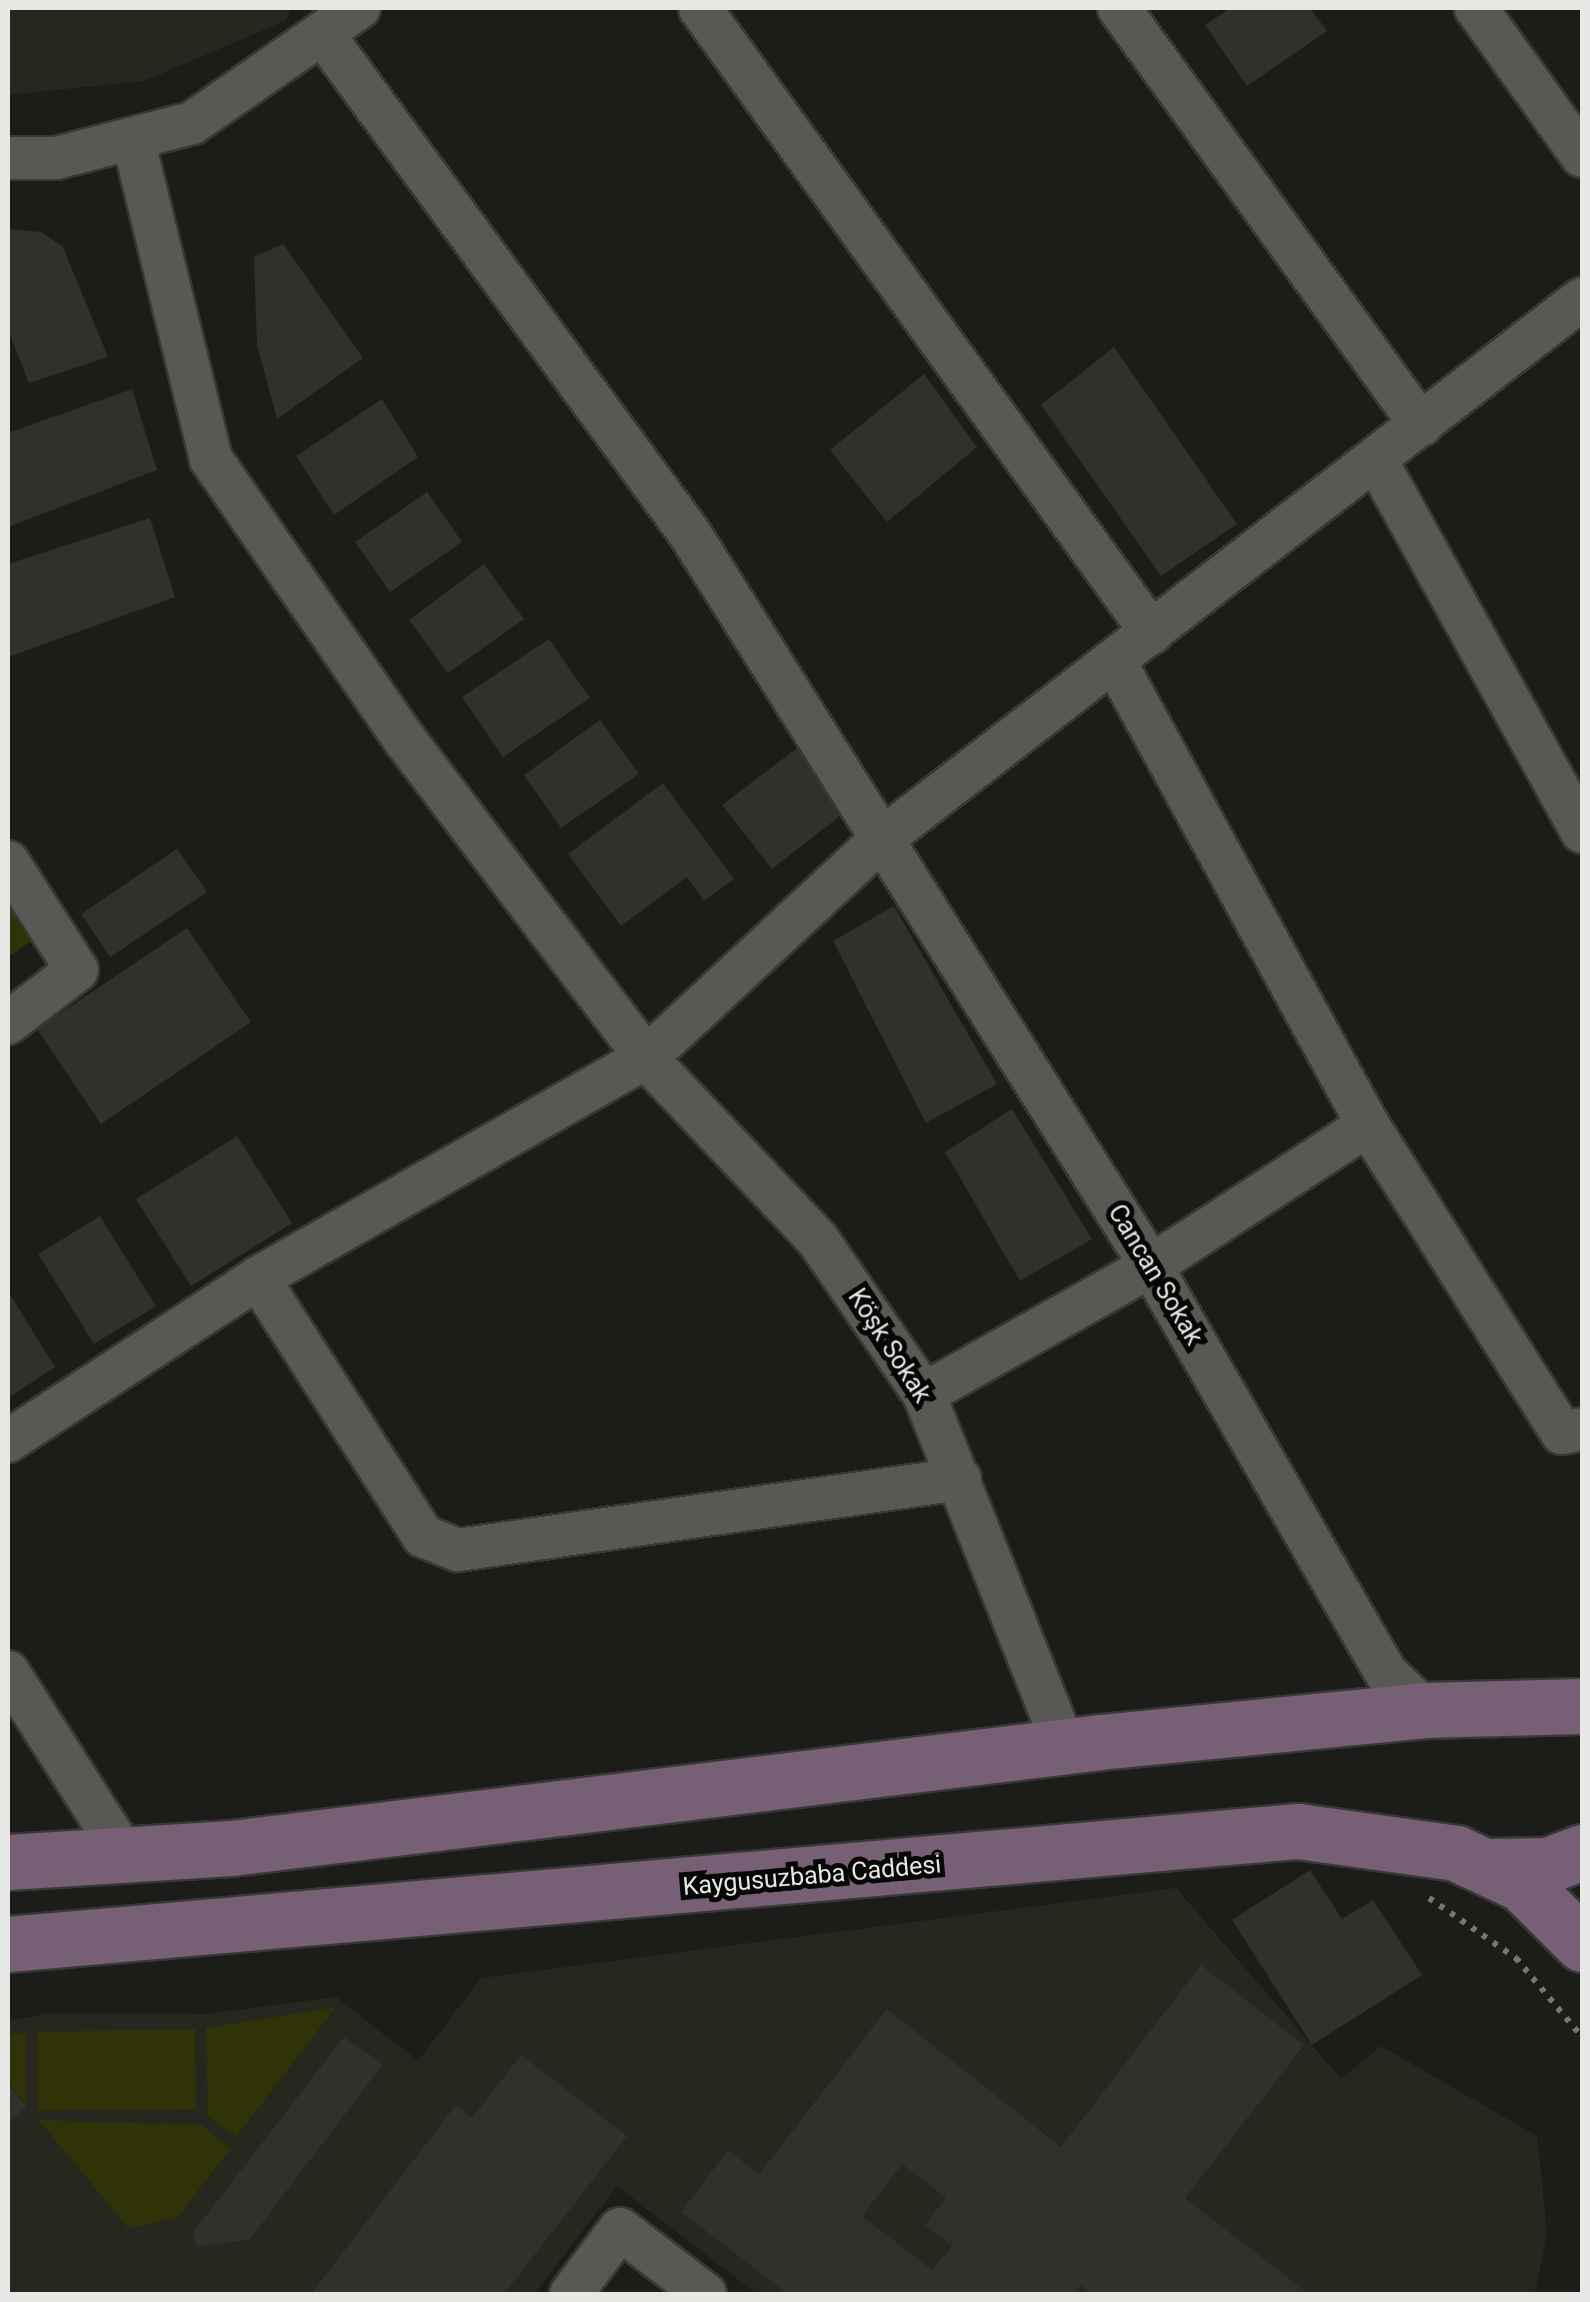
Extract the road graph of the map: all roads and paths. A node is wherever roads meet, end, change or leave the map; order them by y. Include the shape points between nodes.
1 (358, 8) edge
2 (700, 8) edge
3 (1119, 8) edge
4 (1476, 8) edge
5 (322, 33) junction
6 (133, 139) junction
7 (1582, 156) edge
8 (8, 158) edge
9 (1582, 299) edge
10 (1420, 425) junction
11 (1376, 460) junction
12 (1152, 634) junction
13 (1115, 662) junction
14 (1582, 832) edge
15 (882, 839) junction
16 (8, 862) edge
17 (8, 1023) edge
18 (646, 1058) junction
19 (1368, 1125) junction
20 (1152, 1266) junction
21 (258, 1278) junction
22 (924, 1394) junction
23 (1582, 1429) edge
24 (8, 1441) edge
25 (960, 1479) junction
26 (8, 1672) edge
27 (1425, 1710) junction
28 (1568, 1712) edge
29 (1064, 1746) junction
30 (1582, 1852) edge
31 (125, 1856) junction
32 (8, 1862) edge
33 (1486, 1866) junction
34 (1411, 1889) dead end
35 (8, 1944) edge
36 (1582, 1944) edge
37 (1582, 2037) edge
38 (571, 2294) edge
39 (705, 2294) edge

1 - 5 street
2 - 12 street
3 - 10 street
4 - 7 street
5 - 6 street via 192,123
5 - 15 street, Cancan Sokak via 690,534
6 - 8 street via 56,158
6 - 18 street, Köşk Sokak via 211,459 404,740
9 - 10 street
10 - 11 street
11 - 12 street
11 - 14 street
12 - 13 street
13 - 15 street
13 - 19 street
15 - 18 street
15 - 20 street, Cancan Sokak
16 - 17 street via 77,970
18 - 21 street
18 - 22 street, Köşk Sokak via 818,1240
19 - 20 street
19 - 23 street via 1562,1433
20 - 22 street
20 - 27 street, Cancan Sokak via 1387,1674
21 - 24 street
21 - 25 street via 423,1536 458,1550
22 - 25 street, Köşk Sokak
25 - 29 street, Köşk Sokak
26 - 31 street
27 - 28 main road
27 - 29 main road
29 - 31 main road
30 - 33 main road via 1548,1866
31 - 32 main road
33 - 35 main road, Kaygusuzbaba Caddesi via 1376,1835 1298,1831
33 - 36 main road, Kaygusuzbaba Caddesi via 1522,1884
34 - 37 path via 1516,1958
38 - 39 street via 620,2230

